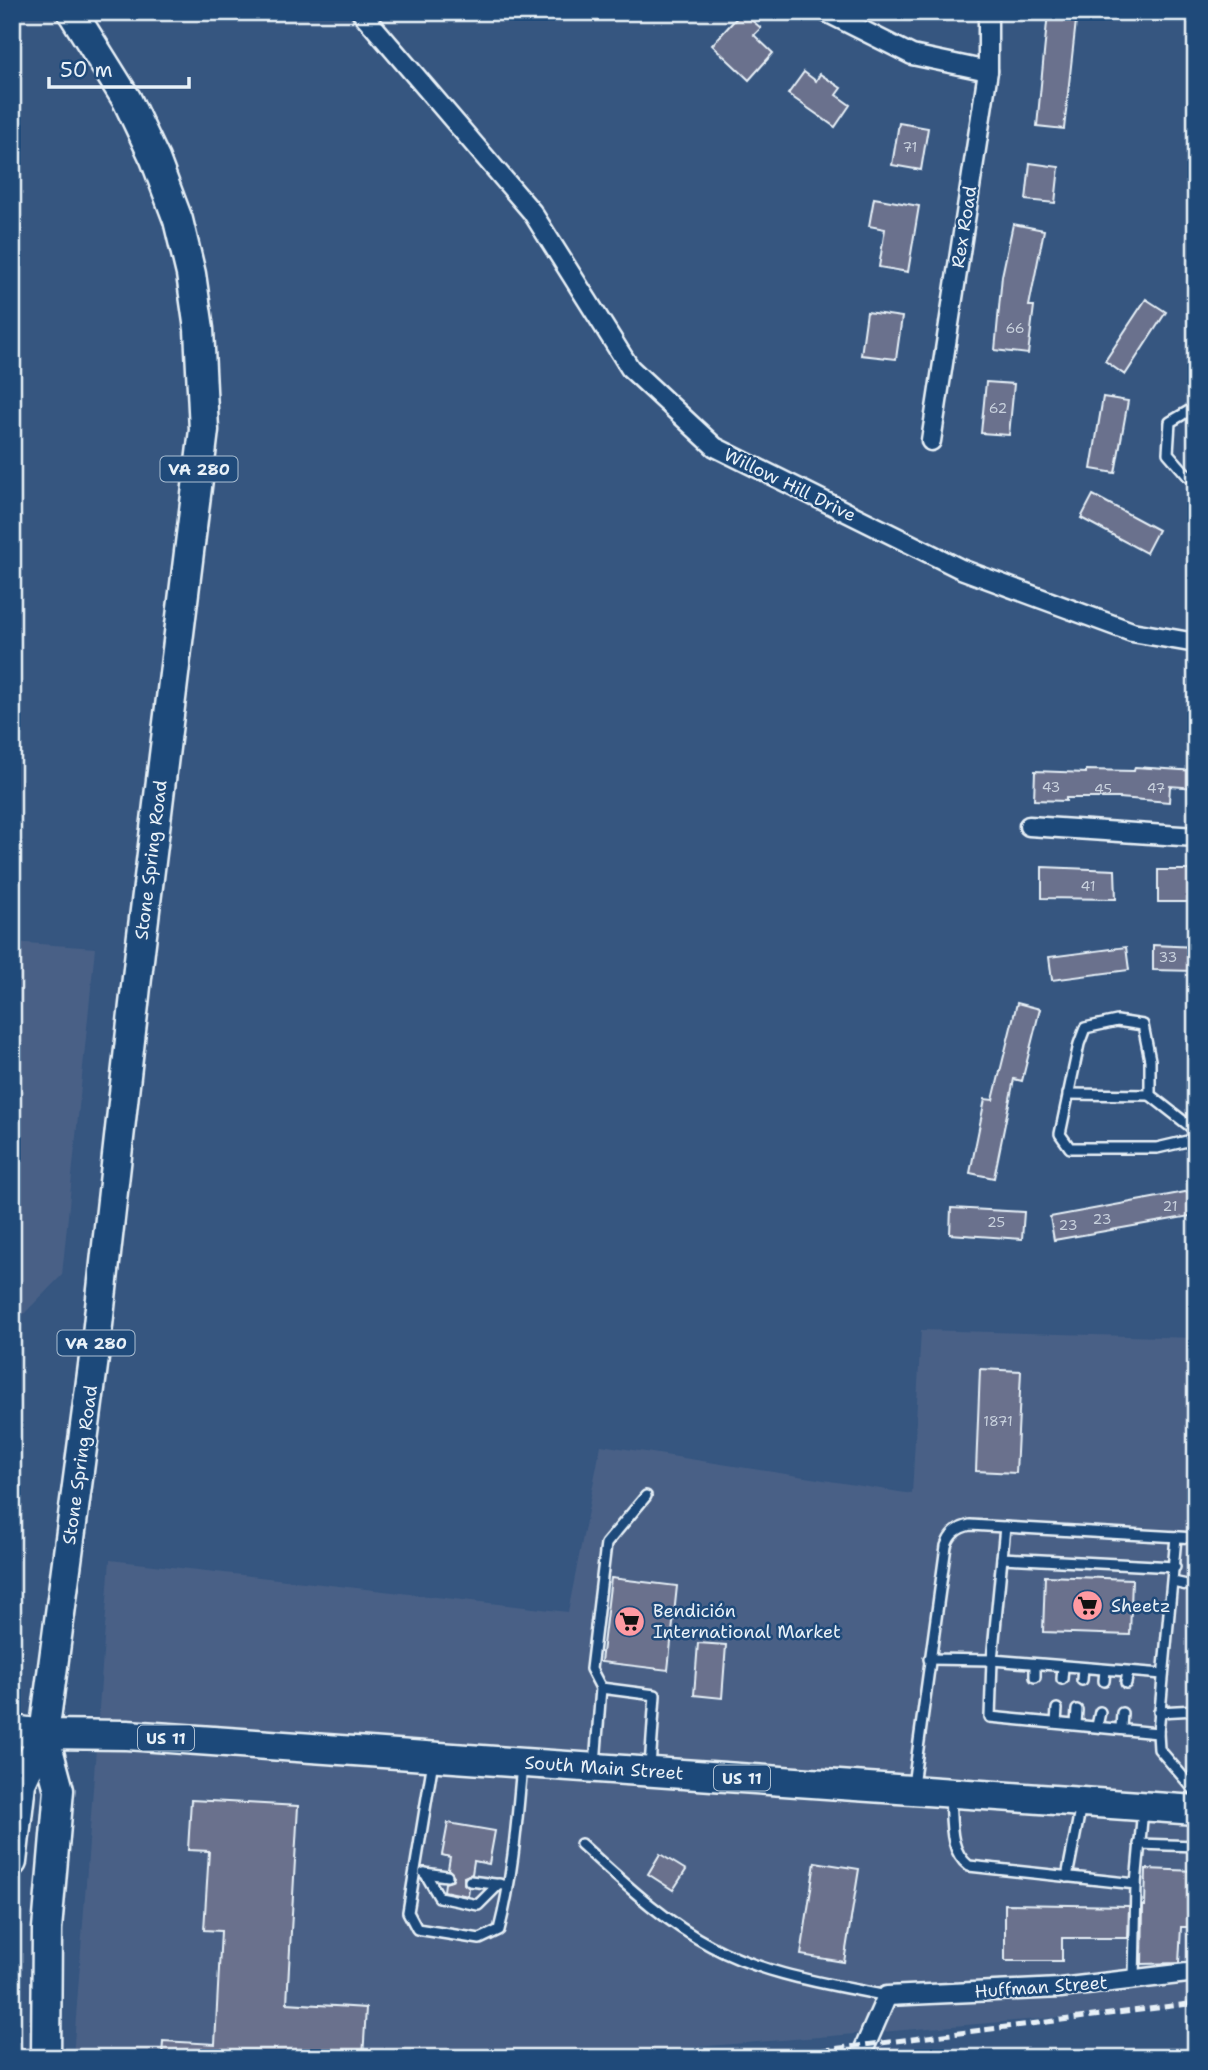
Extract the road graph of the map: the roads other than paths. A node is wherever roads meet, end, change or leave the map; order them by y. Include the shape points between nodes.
1 (72, 12) edge
2 (361, 12) edge
3 (826, 12) edge
4 (988, 12) edge
5 (988, 71) junction
6 (1196, 409) edge
7 (931, 441) dead end
8 (1196, 476) edge
9 (1196, 643) edge
10 (1029, 826) dead end
11 (1196, 837) edge
12 (1068, 1094) junction
13 (1150, 1094) junction
14 (1196, 1132) edge
15 (1196, 1139) edge
16 (646, 1496) dead end
17 (1005, 1527) junction
18 (1176, 1537) junction
19 (1196, 1538) edge
20 (1002, 1558) junction
21 (1175, 1567) junction
22 (1173, 1582) junction
23 (1196, 1587) edge
24 (929, 1659) junction
25 (992, 1660) junction
26 (1035, 1664) junction
27 (1063, 1667) junction
28 (1083, 1668) junction
29 (1105, 1670) junction
30 (1128, 1672) junction
31 (1163, 1674) junction
32 (1035, 1677) dead end
33 (1062, 1679) dead end
34 (1082, 1680) dead end
35 (1104, 1681) dead end
36 (1126, 1683) dead end
37 (601, 1688) junction
38 (1031, 1708) dead end
39 (1057, 1709) dead end
40 (1077, 1710) dead end
41 (1196, 1710) edge
42 (1100, 1712) dead end
43 (1160, 1712) junction
44 (1122, 1713) dead end
45 (1030, 1720) junction
46 (1056, 1723) junction
47 (1076, 1724) junction
48 (1097, 1726) junction
49 (1121, 1728) junction
50 (12, 1730) edge
51 (1157, 1733) junction
52 (44, 1734) junction
53 (434, 1756) junction
54 (523, 1762) junction
55 (595, 1768) junction
56 (650, 1772) junction
57 (912, 1791) junction
58 (1196, 1792) edge
59 (950, 1794) junction
60 (1081, 1803) junction
61 (1143, 1808) junction
62 (1196, 1810) edge
63 (581, 1844) dead end
64 (1139, 1844) junction
65 (1196, 1846) edge
66 (12, 1862) edge
67 (415, 1871) junction
68 (425, 1873) junction
69 (447, 1876) dead end
70 (1067, 1877) junction
71 (470, 1881) dead end
72 (1136, 1884) junction
73 (504, 1885) junction
74 (1196, 1972) edge
75 (1134, 1979) junction
76 (887, 1996) junction
77 (46, 2058) edge
78 (860, 2058) edge

1 - 52 main road, Stone Spring Road / VA 280 via 127,100 156,159 178,220 199,328 204,430 96,1343
2 - 9 street, Willow Hill Drive via 532,212 630,368 715,447 961,569 1132,632
3 - 5 street via 912,55
4 - 5 street, Rex Road
5 - 7 street, Rex Road
6 - 8 lane via 1170,422 1168,453 1188,476
10 - 11 street
12 - 13 lane
12 - 13 lane via 1085,1028 1117,1021 1143,1025
12 - 15 lane via 1060,1134 1070,1148 1157,1148
13 - 14 lane
16 - 37 lane via 606,1544 591,1669
17 - 18 lane
17 - 20 lane
17 - 24 lane via 968,1525 948,1540
18 - 19 lane
18 - 21 lane
20 - 21 lane
20 - 25 lane
21 - 22 lane
22 - 23 lane
22 - 31 lane
24 - 25 lane
24 - 57 lane
25 - 26 lane
25 - 45 lane via 990,1717
26 - 27 lane
26 - 32 lane
27 - 28 lane
27 - 33 lane
28 - 29 lane
28 - 34 lane
29 - 30 lane
29 - 35 lane
30 - 31 lane
30 - 36 lane
31 - 43 lane
37 - 55 lane
37 - 56 lane via 655,1695
38 - 45 lane
39 - 46 lane
40 - 47 lane
41 - 43 lane
42 - 48 lane
43 - 51 lane
44 - 49 lane
45 - 46 lane
46 - 47 lane
47 - 48 lane
48 - 49 lane
49 - 51 lane
50 - 52 main road, South Main Street / US 11
51 - 58 lane via 1159,1749
52 - 53 main road, South Main Street / US 11 via 127,1735
52 - 66 main road, Stone Spring Road / VA 280 via 21,1783
52 - 77 main road, Stone Spring Road / VA 280 via 59,1790 47,1928
53 - 54 main road, South Main Street / US 11
53 - 67 lane
54 - 55 main road, South Main Street / US 11
54 - 73 lane
55 - 56 main road, South Main Street / US 11
56 - 57 main road, South Main Street / US 11
57 - 59 main road, South Main Street / US 11
59 - 60 main road, South Main Street / US 11
59 - 70 lane via 954,1846 958,1858 969,1866
60 - 61 main road, South Main Street / US 11
60 - 70 lane
61 - 62 main road, South Main Street / US 11
61 - 64 lane
63 - 76 lane via 644,1900 710,1946 799,1977
64 - 65 lane
64 - 72 lane
67 - 68 lane
67 - 73 lane via 408,1912 417,1929 480,1939 499,1930
68 - 69 lane
68 - 73 lane via 439,1897 478,1905
70 - 72 lane
71 - 73 lane
72 - 75 lane
74 - 75 street, Huffman Street
75 - 76 street, Huffman Street via 1060,1988
76 - 78 street

